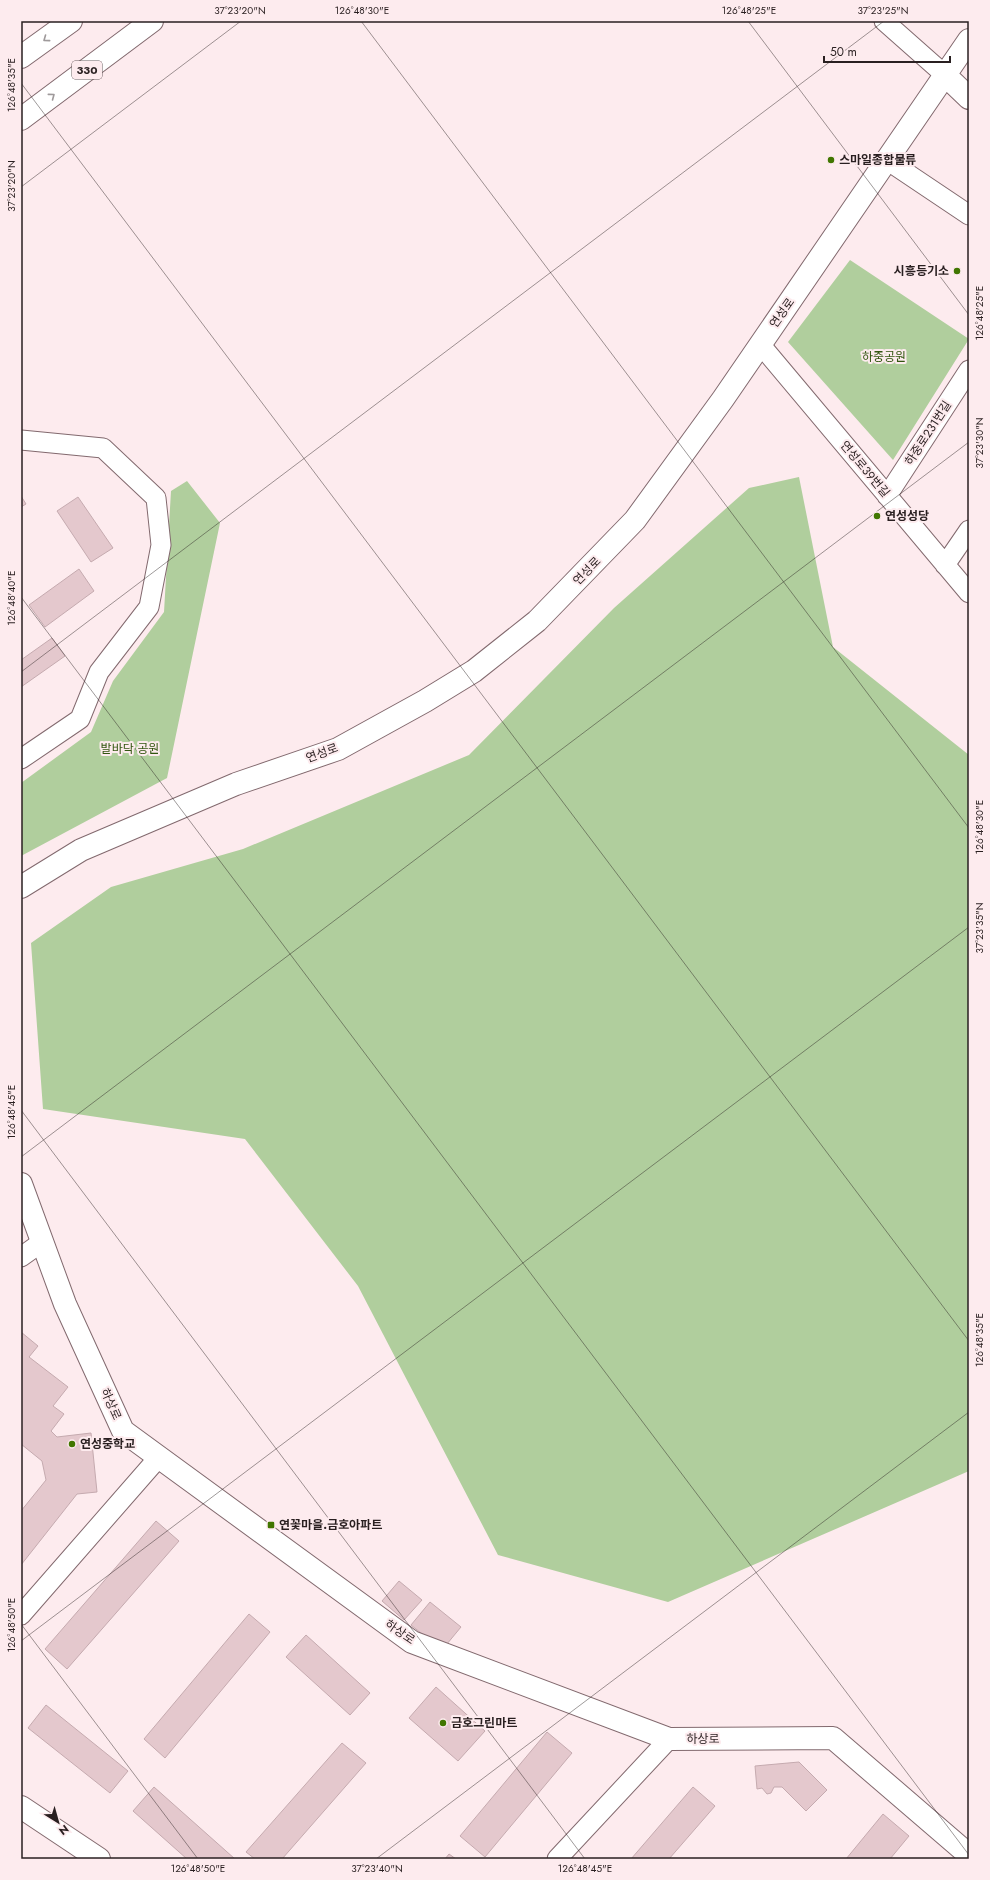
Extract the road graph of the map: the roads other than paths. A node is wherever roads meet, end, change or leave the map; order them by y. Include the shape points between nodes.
1 (71, 21) edge
2 (152, 21) edge
3 (884, 21) edge
4 (969, 40) edge
5 (21, 57) edge
6 (945, 75) junction
7 (969, 98) edge
8 (21, 119) edge
9 (887, 160) junction
10 (969, 215) edge
11 (760, 344) junction
12 (969, 370) edge
13 (21, 440) edge
14 (887, 496) junction
15 (969, 530) edge
16 (945, 565) junction
17 (969, 593) edge
18 (21, 759) edge
19 (21, 887) edge
20 (21, 1184) edge
21 (42, 1242) junction
22 (21, 1257) edge
23 (159, 1457) junction
24 (21, 1614) edge
25 (669, 1739) junction
26 (21, 1808) edge
27 (969, 1855) edge
28 (99, 1859) edge
29 (557, 1859) edge

1 -> 5 main road
8 -> 2 main road, 330
3 - 6 street
4 - 6 main road, 연성로
6 - 7 main road
6 - 9 main road, 연성로
9 - 10 street
9 - 11 main road, 연성로
11 - 14 street, 연성로39번길
11 - 19 main road, 연성로 via 635,520 537,621 474,671 338,749 236,784 81,850
12 - 14 street, 하중로231번길
13 - 18 street via 103,448 156,498 161,544 148,607 98,672 80,719
14 - 16 street, 연성로39번길
15 - 16 street
16 - 17 street, 연성로39번길
20 - 21 main road, 하상로
21 - 22 street
21 - 23 main road, 하상로 via 65,1304 123,1431
23 - 24 street
23 - 25 main road, 하상로 via 412,1642
25 - 27 main road, 하상로 via 834,1738
25 - 29 street
26 - 28 main road

